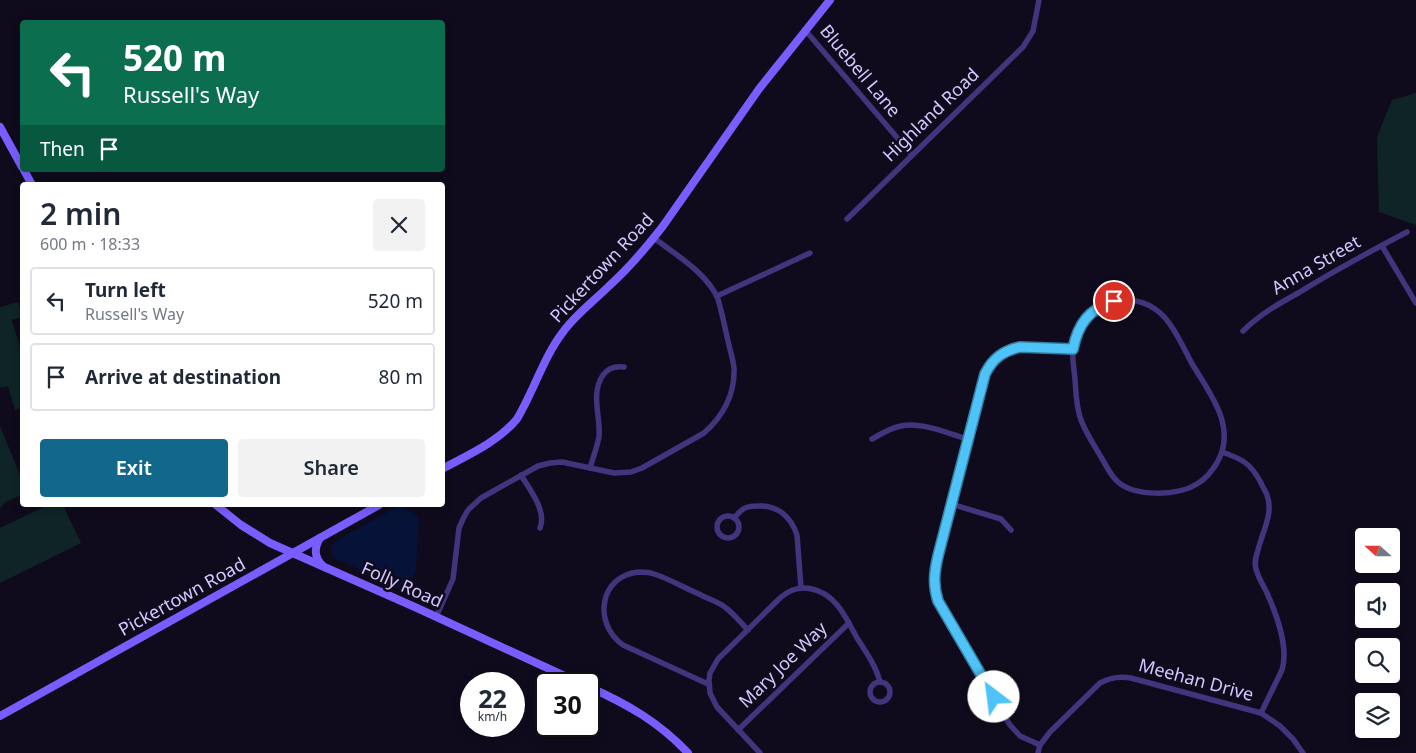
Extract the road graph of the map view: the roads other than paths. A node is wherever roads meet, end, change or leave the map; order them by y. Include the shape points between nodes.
1 (830, 0) edge
2 (1039, 0) edge
3 (805, 30) junction
4 (0, 127) edge
5 (912, 155) junction
6 (20, 164) edge
7 (847, 219) dead end
8 (1407, 232) dead end
9 (654, 238) junction
10 (1382, 246) junction
11 (810, 252) dead end
12 (717, 296) junction
13 (1416, 303) edge
14 (1243, 331) dead end
15 (1073, 349) junction
16 (624, 367) dead end
17 (872, 439) dead end
18 (968, 439) junction
19 (1222, 452) junction
20 (445, 467) edge
21 (590, 468) junction
22 (522, 476) junction
23 (951, 504) junction
24 (218, 507) edge
25 (375, 507) edge
26 (734, 518) dead end
27 (540, 528) dead end
28 (1010, 530) dead end
29 (320, 538) junction
30 (272, 544) junction
31 (293, 553) junction
32 (272, 565) junction
33 (324, 567) junction
34 (801, 588) junction
35 (436, 617) junction
36 (849, 623) junction
37 (748, 630) junction
38 (556, 672) edge
39 (880, 682) dead end
40 (708, 684) junction
41 (600, 692) edge
42 (1261, 713) junction
43 (0, 716) edge
44 (738, 730) junction
45 (1040, 745) junction
46 (688, 753) edge
47 (760, 753) edge
48 (1038, 753) edge
49 (1302, 753) edge

1 - 3 street, Pickertown Road
2 - 5 street, Highland Road via 1033,30 1023,47
3 - 5 street, Bluebell Lane
3 - 9 street, Pickertown Road
4 - 6 street
5 - 7 street, Highland Road
8 - 10 street, Anna Street
9 - 12 street via 706,279
9 - 20 street, Pickertown Road via 561,334 510,427 494,440
10 - 13 street
10 - 14 street, Anna Street via 1256,318
11 - 12 street
12 - 21 street via 734,367 728,403 716,421 704,433 638,470 620,473
15 - 18 street via 1020,347 1000,354 985,374
15 - 19 street via 1081,420 1107,467 1125,487 1170,493 1188,489 1211,473
15 - 19 street via 1082,322 1102,305 1134,300 1156,309 1176,335 1219,410 1225,432
16 - 21 street via 610,368 598,386 598,437
17 - 18 street via 903,425
18 - 23 street
19 - 42 street via 1239,458 1254,470 1269,504 1255,559 1273,606 1284,663
21 - 22 street via 556,462 538,466
22 - 27 street via 541,511
22 - 35 street via 481,498 464,517 459,528 453,579
23 - 28 street via 1001,519
23 - 45 street via 934,576 938,601 1010,725 1020,736
24 - 30 street, Folly Road
25 - 29 street, Pickertown Road
26 - 34 street via 743,509 761,506 775,509 787,518 797,535
29 - 31 street, Pickertown Road
29 - 33 street via 316,553
30 - 31 street, Folly Road
30 - 32 street via 276,553
31 - 32 street, Pickertown Road
31 - 33 street, Folly Road
32 - 43 street, Pickertown Road
33 - 35 street, Folly Road
34 - 36 street via 829,596
34 - 37 street via 783,596
35 - 38 street, Folly Road
36 - 39 street
36 - 44 street, Mary Joe Way
37 - 40 street via 718,659
37 - 40 street via 724,606 654,574 628,574 610,589 604,615 608,630 616,640
40 - 44 street via 716,707
41 - 46 street via 638,711
42 - 45 street, Meehan Drive via 1118,677 1100,683
42 - 49 street, Meehan Drive via 1280,726
44 - 47 street
45 - 48 street, Meehan Drive

